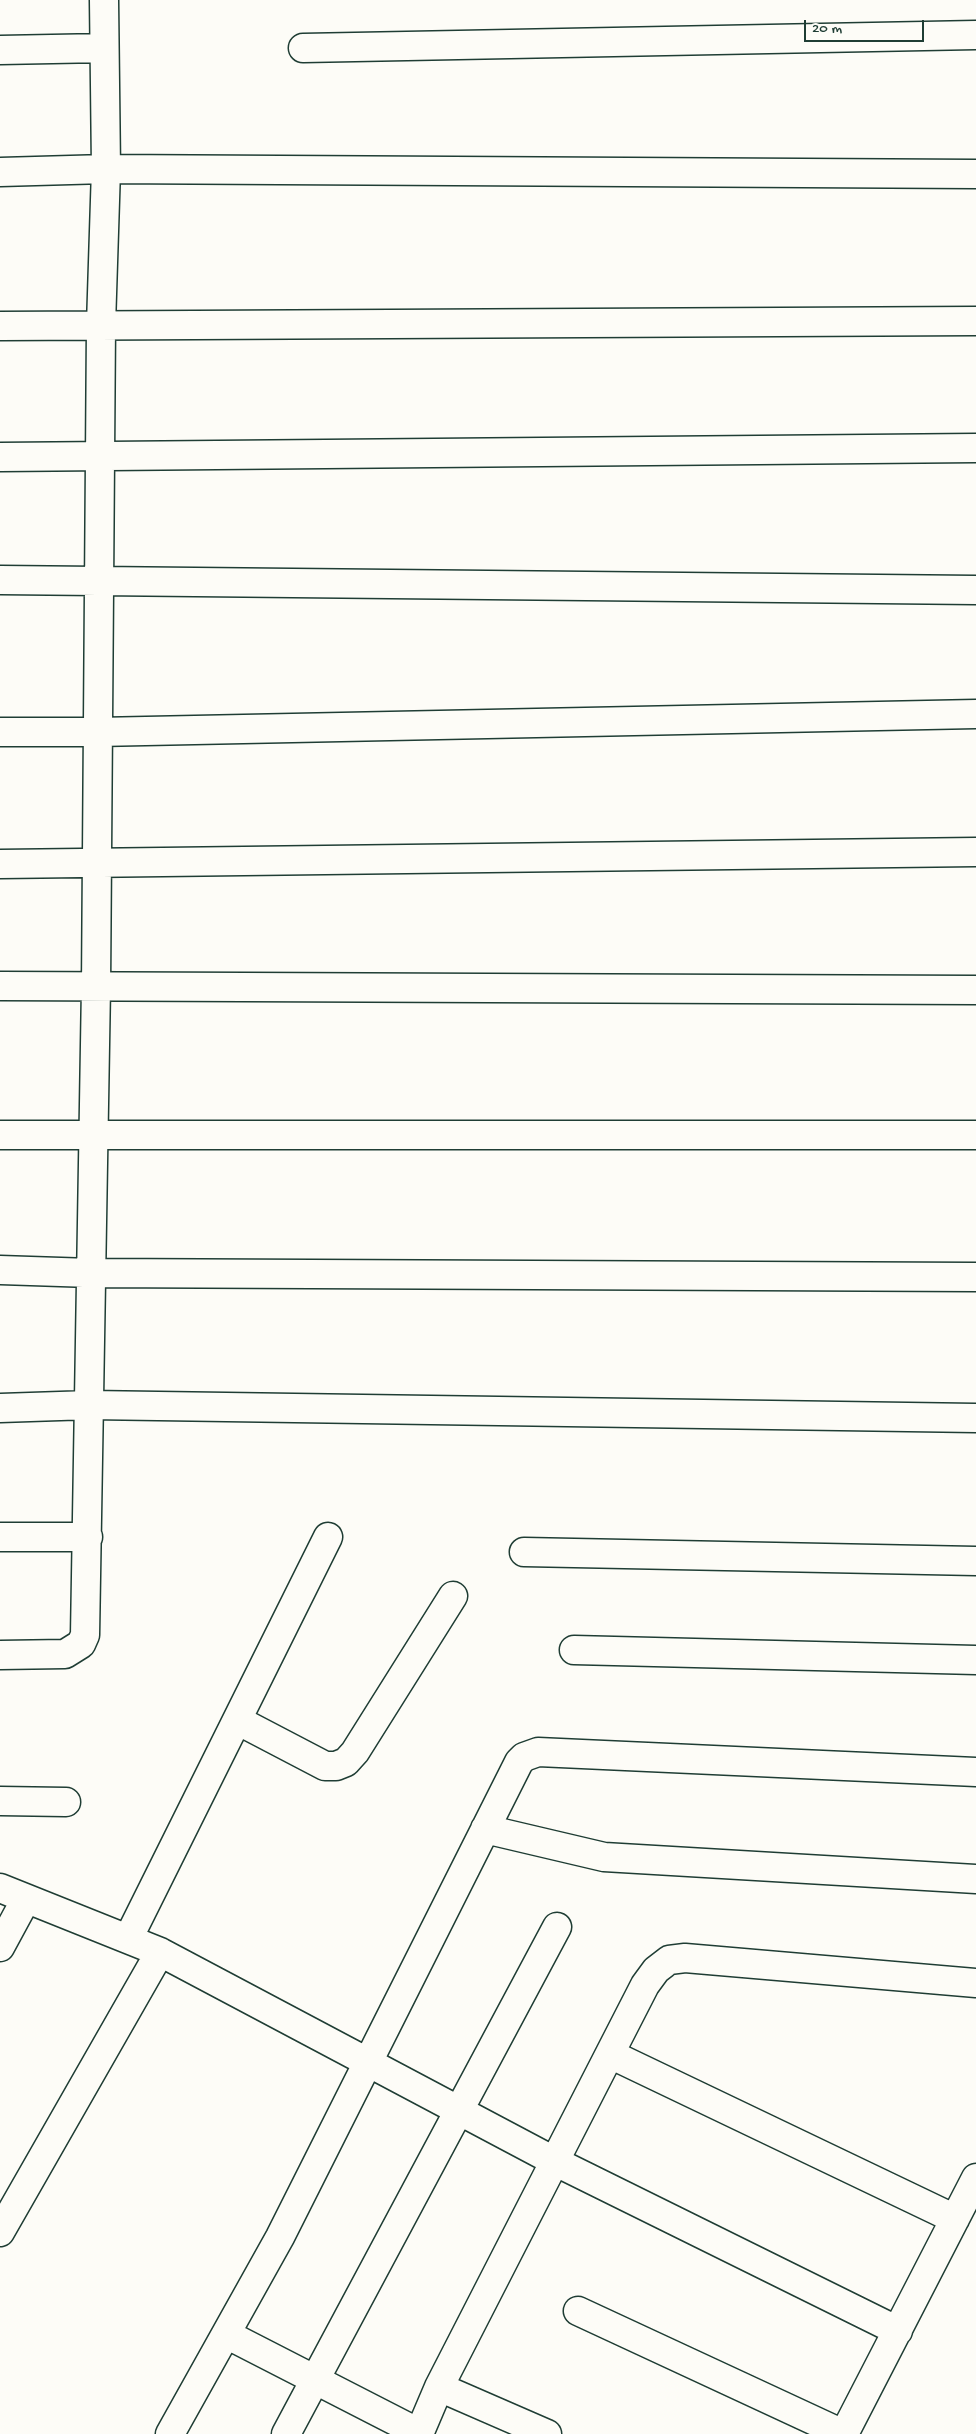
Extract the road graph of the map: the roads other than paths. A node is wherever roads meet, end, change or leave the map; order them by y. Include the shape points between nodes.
1 (104, 0) edge
2 (976, 35) edge
3 (104, 48) junction
4 (304, 48) dead end
5 (0, 50) edge
6 (106, 169) junction
7 (0, 172) edge
8 (976, 174) edge
9 (976, 320) edge
10 (101, 325) junction
11 (0, 326) edge
12 (976, 448) edge
13 (100, 454) junction
14 (0, 457) edge
15 (0, 580) edge
16 (98, 580) junction
17 (976, 590) edge
18 (976, 714) edge
19 (0, 732) edge
20 (97, 732) junction
21 (976, 852) edge
22 (0, 864) edge
23 (96, 864) junction
24 (0, 986) edge
25 (96, 986) junction
26 (976, 990) edge
27 (0, 1135) edge
28 (976, 1135) edge
29 (93, 1136) junction
30 (0, 1270) edge
31 (91, 1273) junction
32 (976, 1277) edge
33 (90, 1405) junction
34 (0, 1408) edge
35 (976, 1418) edge
36 (0, 1537) edge
37 (328, 1537) dead end
38 (88, 1538) junction
39 (524, 1552) dead end
40 (976, 1561) edge
41 (453, 1596) dead end
42 (574, 1650) dead end
43 (0, 1654) edge
44 (976, 1660) edge
45 (237, 1720) junction
46 (976, 1772) edge
47 (0, 1801) edge
48 (66, 1802) dead end
49 (485, 1829) junction
50 (976, 1879) edge
51 (0, 1888) edge
52 (26, 1898) junction
53 (558, 1927) dead end
54 (128, 1939) junction
55 (0, 1947) edge
56 (160, 1952) junction
57 (976, 1983) edge
58 (610, 2054) junction
59 (367, 2063) junction
60 (459, 2111) junction
61 (556, 2162) junction
62 (976, 2178) edge
63 (955, 2219) junction
64 (0, 2232) edge
65 (578, 2311) dead end
66 (898, 2331) junction
67 (226, 2334) junction
68 (315, 2380) junction
69 (439, 2387) junction
70 (170, 2434) edge
71 (286, 2434) edge
72 (419, 2434) edge
73 (546, 2434) edge
74 (843, 2434) edge

1 - 3 street
2 - 4 street
3 - 5 street
3 - 6 street
6 - 7 street
6 - 8 street
6 - 10 street
9 - 10 street
10 - 11 street
10 - 13 street
12 - 13 street
13 - 14 street
13 - 16 street
15 - 16 street
16 - 17 street
16 - 20 street
18 - 20 street
19 - 20 street
20 - 23 street
21 - 23 street
22 - 23 street
23 - 25 street
24 - 25 street
25 - 26 street
25 - 29 street
27 - 29 street
28 - 29 street
29 - 31 street
30 - 31 street
31 - 32 street
31 - 33 street
33 - 34 street
33 - 35 street
33 - 38 street
36 - 38 street
37 - 45 street
38 - 43 street via 85,1636 81,1644 65,1654
39 - 40 street
41 - 45 street via 346,1762 325,1766
42 - 44 street
45 - 54 street
46 - 49 street via 538,1752 518,1762
47 - 48 street
49 - 50 street via 604,1857
49 - 59 street
51 - 52 street
52 - 54 street
52 - 55 street
53 - 60 street
54 - 56 street
56 - 59 street
56 - 64 street
57 - 58 street via 685,1958 669,1960 645,1985
58 - 61 street
58 - 63 street
59 - 60 street
59 - 67 street via 280,2237
60 - 61 street
60 - 68 street
61 - 66 street
61 - 69 street
62 - 63 street
63 - 66 street
65 - 74 street
66 - 74 street
67 - 68 street
67 - 70 street
68 - 71 street
68 - 72 street
69 - 72 street
69 - 73 street

